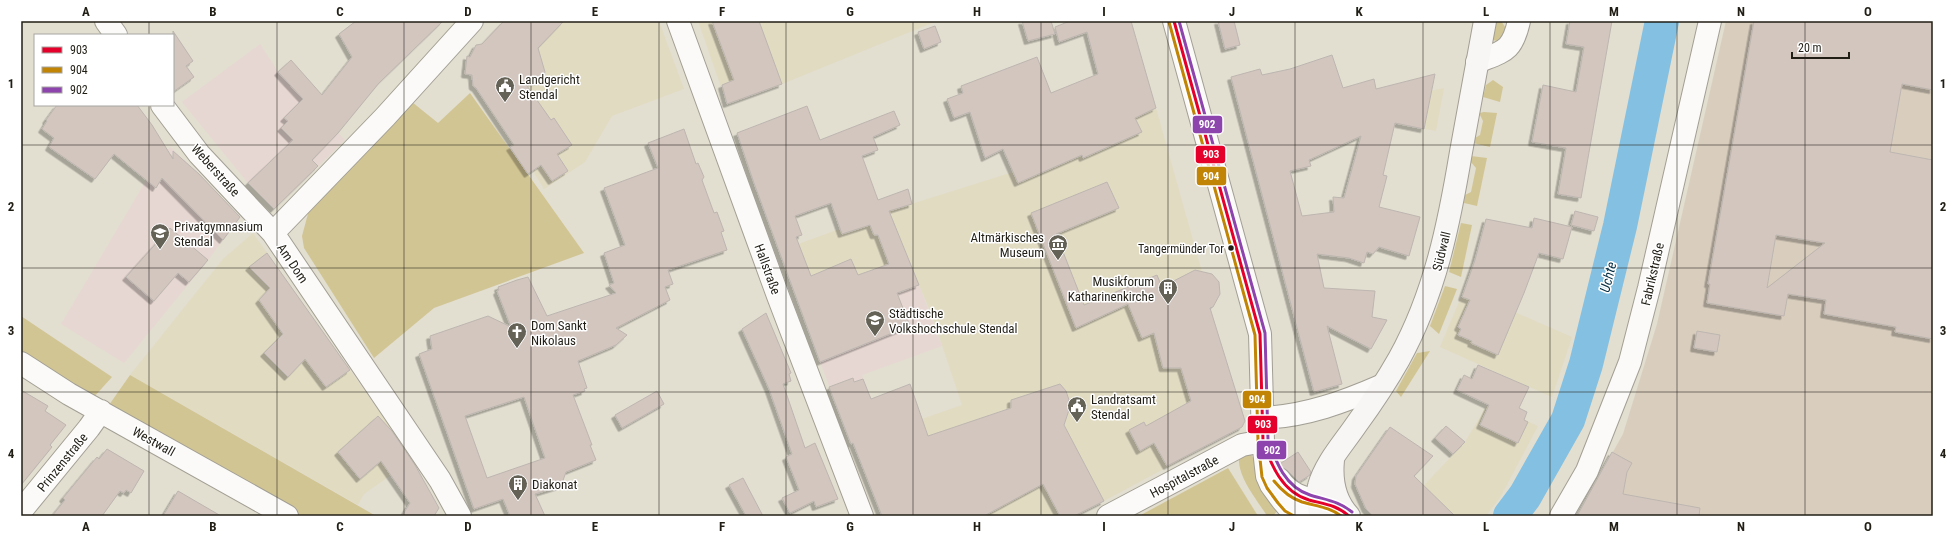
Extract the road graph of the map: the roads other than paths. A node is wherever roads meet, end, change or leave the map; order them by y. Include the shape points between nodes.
1 (106, 21) edge
2 (472, 21) edge
3 (678, 21) edge
4 (1174, 21) edge
5 (1485, 21) edge
6 (1519, 21) edge
7 (1710, 21) edge
8 (115, 34) edge
9 (1477, 62) junction
10 (163, 106) edge
11 (273, 233) junction
12 (21, 363) edge
13 (1383, 386) junction
14 (101, 411) junction
15 (1263, 418) junction
16 (1263, 441) junction
17 (1333, 457) junction
18 (1315, 511) edge
19 (21, 512) edge
20 (1347, 514) edge
21 (287, 516) edge
22 (460, 516) edge
23 (862, 516) edge
24 (1108, 516) edge
25 (1560, 516) edge

1 - 8 street
2 - 11 street, Am Dom via 385,117
3 - 23 street, Hallstraße via 778,296
4 - 15 street via 1260,334
5 - 9 main road, Südwall
6 - 9 street via 1515,37 1504,51
7 - 25 street, Fabrikstraße via 1630,362 1587,471
9 - 13 main road, Südwall via 1452,204 1434,278 1413,332
10 - 11 street, Weberstraße via 199,154
11 - 22 street, Am Dom via 440,480
12 - 14 street, Westwall
13 - 15 street via 1299,415
13 - 17 main road, Südwall
14 - 19 street, Prinzenstraße
14 - 21 street, Westwall
15 - 16 street
16 - 18 street via 1271,464 1281,481
16 - 24 street, Hospitalstraße via 1242,445
17 - 18 main road, Südwall via 1318,488
17 - 20 main road via 1334,488
18 - 20 street via 1331,504

